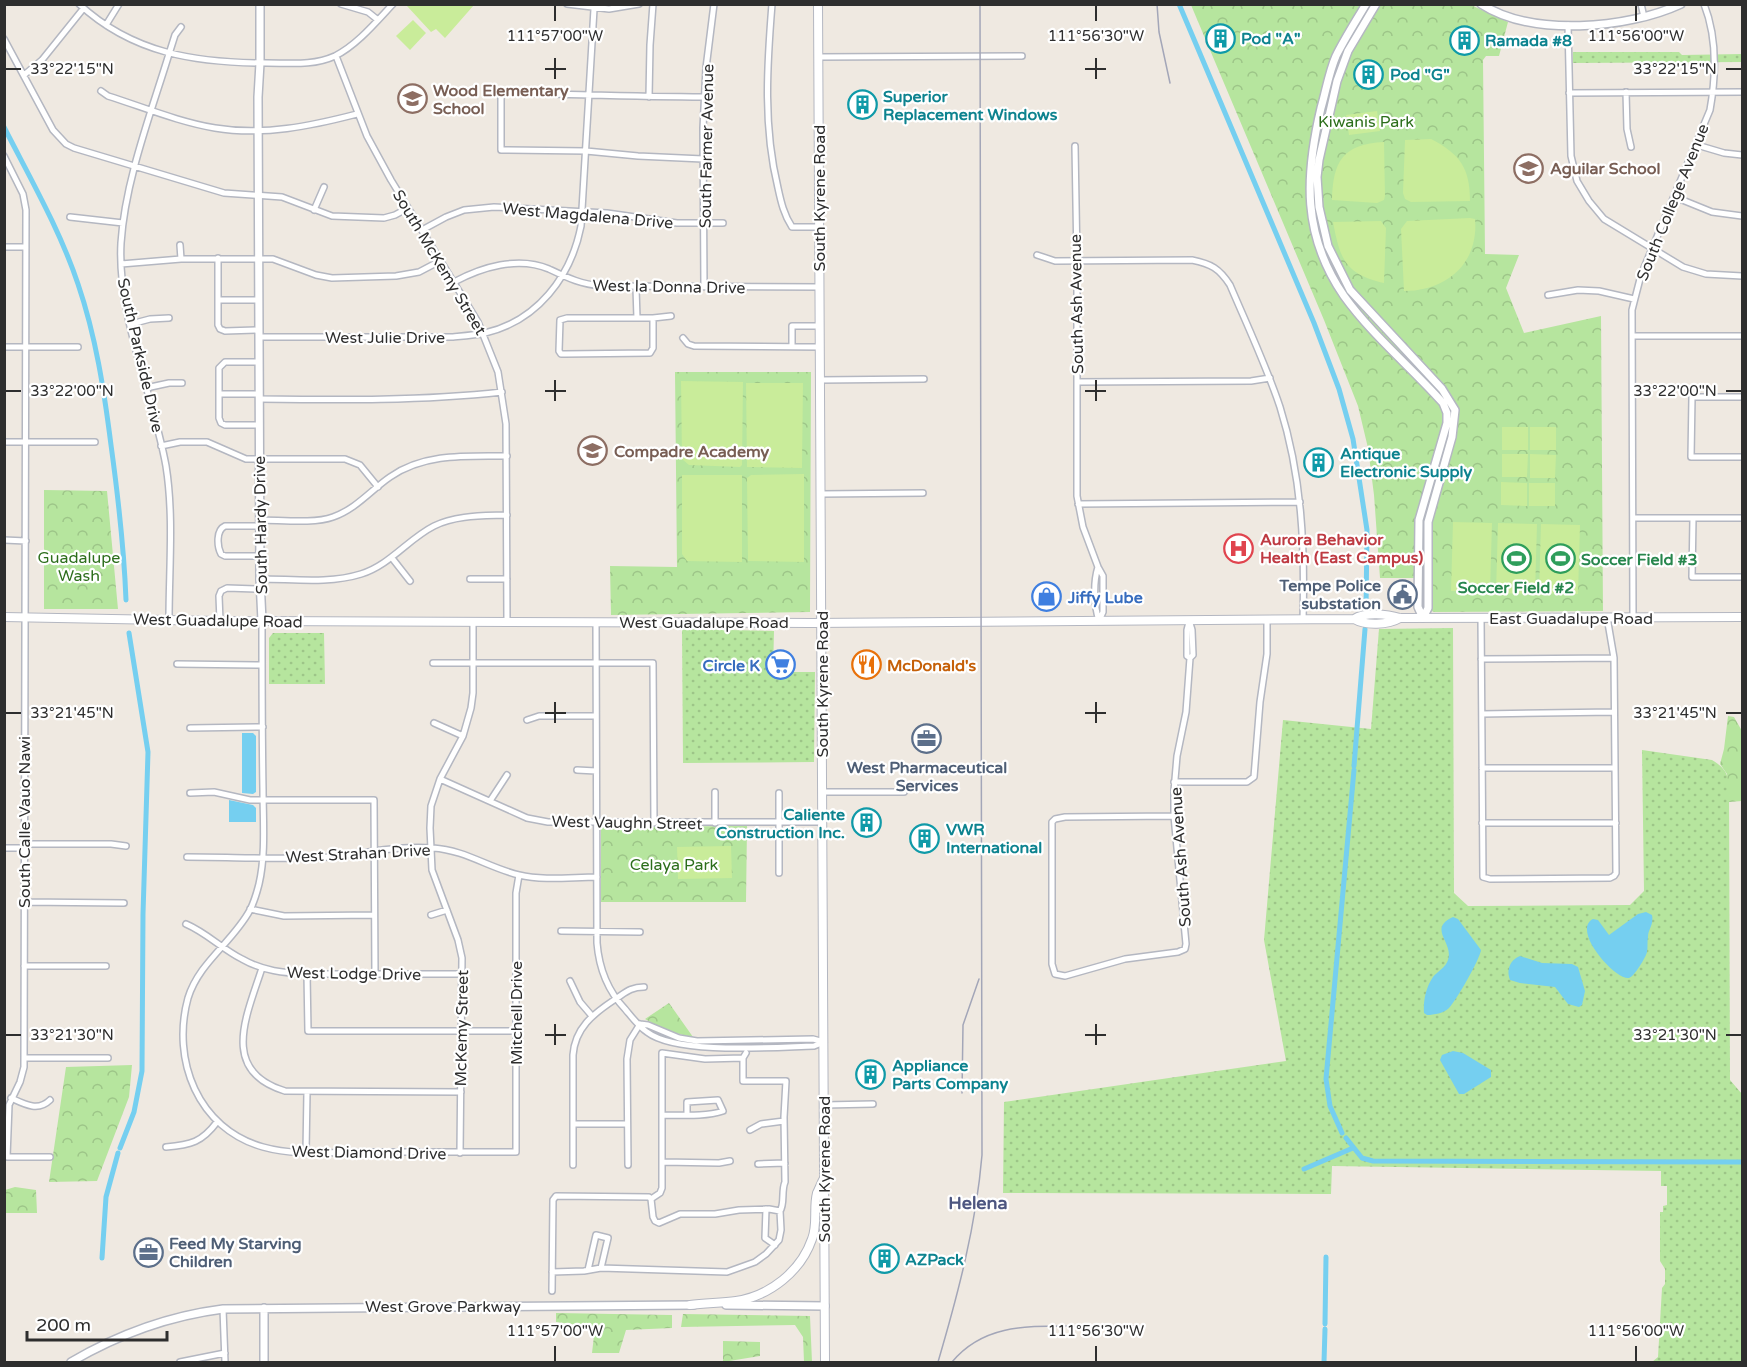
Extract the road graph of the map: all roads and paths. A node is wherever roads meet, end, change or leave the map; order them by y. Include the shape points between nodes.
1 (119, 4) edge
2 (260, 4) edge
3 (341, 4) edge
4 (393, 4) edge
5 (567, 4) edge
6 (639, 4) edge
7 (653, 4) edge
8 (714, 4) edge
9 (771, 4) edge
10 (818, 4) edge
11 (1366, 4) edge
12 (1376, 4) edge
13 (1480, 4) edge
14 (1641, 4) edge
15 (1680, 4) edge
16 (1704, 4) edge
17 (81, 7) edge
18 (594, 9) junction
19 (1644, 17) junction
20 (378, 20) junction
21 (106, 25) junction
22 (1568, 25) junction
23 (181, 27) dead end
24 (4, 39) edge
25 (1338, 53) junction
26 (169, 54) junction
27 (336, 56) junction
28 (1022, 56) dead end
29 (1346, 56) junction
30 (818, 57) junction
31 (260, 63) junction
32 (24, 75) junction
33 (101, 91) dead end
34 (1626, 92) junction
35 (1713, 92) junction
36 (1743, 92) edge
37 (1569, 93) junction
38 (589, 95) junction
39 (649, 97) junction
40 (704, 98) junction
41 (152, 110) junction
42 (357, 114) junction
43 (258, 130) junction
44 (1697, 145) junction
45 (1074, 146) dead end
46 (1631, 147) dead end
47 (586, 151) junction
48 (1743, 154) edge
49 (4, 156) edge
50 (702, 159) junction
51 (135, 167) junction
52 (324, 187) dead end
53 (258, 196) junction
54 (1675, 197) junction
55 (408, 208) junction
56 (314, 210) junction
57 (582, 212) junction
58 (1743, 216) edge
59 (70, 217) dead end
60 (123, 223) junction
61 (704, 223) junction
62 (723, 223) dead end
63 (819, 227) junction
64 (422, 230) junction
65 (180, 245) dead end
66 (4, 247) edge
67 (26, 247) junction
68 (1653, 249) junction
69 (1038, 255) dead end
70 (218, 258) junction
71 (258, 258) junction
72 (180, 259) junction
73 (440, 261) junction
74 (1077, 261) junction
75 (121, 264) junction
76 (1743, 276) edge
77 (562, 277) junction
78 (454, 282) junction
79 (704, 287) junction
80 (820, 287) junction
81 (636, 288) junction
82 (1548, 295) dead end
83 (1634, 298) junction
84 (219, 300) junction
85 (259, 300) junction
86 (671, 316) dead end
87 (169, 318) dead end
88 (637, 318) junction
89 (653, 318) junction
90 (131, 324) junction
91 (820, 326) junction
92 (1388, 331) junction
93 (484, 333) junction
94 (259, 334) junction
95 (1632, 336) junction
96 (1743, 336) edge
97 (683, 338) dead end
98 (1380, 338) junction
99 (792, 346) junction
100 (4, 347) edge
101 (26, 347) junction
102 (78, 347) dead end
103 (820, 347) junction
104 (259, 362) junction
105 (1270, 378) junction
106 (820, 380) junction
107 (924, 380) dead end
108 (1077, 382) junction
109 (182, 383) dead end
110 (146, 388) junction
111 (502, 392) junction
112 (219, 394) junction
113 (259, 397) junction
114 (1743, 397) edge
115 (259, 425) junction
116 (4, 442) edge
117 (26, 442) junction
118 (94, 442) dead end
119 (161, 446) junction
120 (1440, 448) junction
121 (1448, 450) junction
122 (507, 456) junction
123 (1743, 457) edge
124 (259, 459) junction
125 (378, 487) junction
126 (923, 493) dead end
127 (821, 494) junction
128 (1300, 502) junction
129 (1078, 504) junction
130 (507, 515) junction
131 (1634, 518) junction
132 (1693, 518) junction
133 (1743, 518) edge
134 (259, 523) junction
135 (1418, 535) junction
136 (1427, 535) junction
137 (4, 540) edge
138 (26, 541) junction
139 (260, 556) junction
140 (392, 558) junction
141 (1743, 577) edge
142 (260, 579) junction
143 (470, 579) dead end
144 (507, 579) junction
145 (410, 581) dead end
146 (1418, 584) junction
147 (1427, 584) junction
148 (260, 589) junction
149 (4, 617) edge
150 (25, 617) junction
151 (1607, 617) junction
152 (1633, 617) junction
153 (1743, 617) edge
154 (1423, 618) junction
155 (1481, 618) junction
156 (1358, 619) joint
157 (169, 620) junction
158 (1189, 620) junction
159 (1267, 620) junction
160 (1303, 620) junction
161 (220, 621) junction
162 (262, 621) junction
163 (1099, 621) junction
164 (473, 622) junction
165 (507, 622) junction
166 (597, 622) junction
167 (822, 623) junction
168 (1614, 658) junction
169 (1481, 659) junction
170 (433, 663) dead end
171 (473, 663) junction
172 (595, 663) junction
173 (177, 664) dead end
174 (262, 665) junction
175 (1614, 712) junction
176 (1482, 714) junction
177 (596, 716) junction
178 (527, 720) dead end
179 (434, 723) dead end
180 (262, 727) junction
181 (190, 728) dead end
182 (463, 736) junction
183 (1482, 768) junction
184 (1615, 768) junction
185 (577, 770) dead end
186 (596, 771) junction
187 (507, 775) dead end
188 (440, 779) junction
189 (1174, 782) junction
190 (714, 792) dead end
191 (822, 792) junction
192 (904, 792) dead end
193 (190, 793) dead end
194 (778, 793) dead end
195 (263, 800) junction
196 (490, 801) junction
197 (1174, 816) junction
198 (597, 822) junction
199 (823, 822) junction
200 (654, 823) junction
201 (715, 823) junction
202 (779, 823) junction
203 (1482, 823) junction
204 (1616, 823) junction
205 (24, 846) junction
206 (126, 846) dead end
207 (429, 847) junction
208 (4, 848) edge
209 (374, 850) junction
210 (188, 857) dead end
211 (262, 857) junction
212 (779, 873) dead end
213 (519, 875) junction
214 (597, 877) junction
215 (24, 902) junction
216 (124, 903) dead end
217 (250, 909) junction
218 (447, 910) junction
219 (374, 915) junction
220 (431, 915) dead end
221 (186, 924) dead end
222 (561, 931) dead end
223 (597, 931) junction
224 (640, 932) dead end
225 (222, 946) junction
226 (24, 966) junction
227 (106, 966) dead end
228 (262, 968) junction
229 (307, 974) junction
230 (463, 974) junction
231 (375, 975) junction
232 (570, 981) dead end
233 (644, 987) dead end
234 (616, 999) junction
235 (592, 1016) junction
236 (640, 1024) junction
237 (516, 1031) junction
238 (460, 1032) junction
239 (824, 1042) junction
240 (24, 1058) junction
241 (108, 1058) dead end
242 (307, 1092) junction
243 (461, 1092) junction
244 (11, 1098) junction
245 (50, 1100) dead end
246 (824, 1104) junction
247 (873, 1104) dead end
248 (663, 1115) junction
249 (687, 1115) junction
250 (784, 1120) junction
251 (218, 1122) junction
252 (573, 1124) junction
253 (627, 1124) junction
254 (750, 1130) dead end
255 (166, 1147) dead end
256 (306, 1152) junction
257 (460, 1152) junction
258 (516, 1152) joint
259 (50, 1157) dead end
260 (730, 1161) dead end
261 (663, 1162) junction
262 (785, 1163) junction
263 (758, 1164) dead end
264 (573, 1165) dead end
265 (628, 1165) dead end
266 (825, 1176) junction
267 (651, 1199) junction
268 (766, 1209) junction
269 (780, 1211) junction
270 (775, 1245) junction
271 (601, 1268) junction
272 (588, 1270) junction
273 (552, 1272) junction
274 (552, 1291) dead end
275 (690, 1305) junction
276 (825, 1306) junction
277 (264, 1308) junction
278 (224, 1309) junction
279 (225, 1353) junction
280 (71, 1362) edge
281 (180, 1362) edge
282 (225, 1362) edge
283 (264, 1362) edge
284 (825, 1362) edge

1 - 21 street
2 - 31 street, South Hardy Drive
3 - 20 street via 368,12
4 - 20 street
5 - 18 street
6 - 18 street
7 - 39 street
8 - 40 street, South Farmer Avenue
9 - 63 street via 766,89 772,166 785,216 792,227
10 - 30 main road, South Kyrene Road
11 - 25 street
12 - 29 street
13 - 22 street via 1520,21
14 - 19 street
15 - 19 street
16 - 35 street, South College Avenue via 1712,38
17 - 21 street
17 - 32 street via 42,60
18 - 38 street, West Julie Drive
19 - 22 street
20 - 27 street
21 - 26 street
22 - 37 street
23 - 26 street, South Parkside Drive
24 - 32 street
25 - 29 street
25 - 98 street via 1312,151 1311,217 1330,272 1351,305
26 - 31 street via 209,61
26 - 41 street, South Parkside Drive
27 - 31 street via 305,64
27 - 42 street, South McKemy Street
28 - 30 street
29 - 92 street via 1319,160 1319,207 1328,246 1350,290
30 - 63 main road, South Kyrene Road
31 - 43 street, South Hardy Drive
32 - 51 street via 53,130 66,144
33 - 41 street
34 - 35 street
34 - 37 street
34 - 46 street
35 - 36 street
35 - 44 street, South College Avenue
37 - 68 street via 1569,142 1577,181 1604,219
38 - 39 street
38 - 47 street, West Julie Drive
38 - 47 street via 501,93 501,150
39 - 40 street
40 - 50 street, South Farmer Avenue
41 - 43 street via 215,128
41 - 51 street, South Parkside Drive
42 - 43 street via 315,126
42 - 55 street, South McKemy Street
43 - 53 street, South Hardy Drive
44 - 48 street
44 - 54 street, South College Avenue
45 - 74 street, South Ash Avenue
47 - 50 street
47 - 57 street, West Julie Drive
49 - 67 street, South Calle Vauo Nawi via 23,194
50 - 61 street, South Farmer Avenue
51 - 53 street via 224,193
51 - 60 street, South Parkside Drive
52 - 56 street
53 - 56 street via 282,197
53 - 71 street, South Hardy Drive
54 - 58 street via 1712,212
54 - 68 street, South College Avenue
55 - 56 street via 384,218 348,218
55 - 64 street, South McKemy Street
57 - 61 street, West Magdalena Drive
57 - 64 street, West Magdalena Drive via 479,208 446,217
57 - 77 street, West Julie Drive via 579,239
59 - 60 street
60 - 75 street, South Parkside Drive
61 - 62 street, West Magdalena Drive
61 - 79 street, South Farmer Avenue
63 - 80 main road, South Kyrene Road
64 - 73 street, South McKemy Street
65 - 72 street
66 - 67 street
67 - 101 street, South Calle Vauo Nawi
68 - 76 street via 1683,267 1706,274
68 - 83 street, South College Avenue
69 - 74 street via 1055,261
70 - 71 street
70 - 72 street
70 - 84 street
71 - 73 street via 285,262 332,278 396,276 419,272
71 - 85 street, South Hardy Drive
72 - 75 street
73 - 78 street, South McKemy Street
74 - 105 street via 1192,260 1212,266 1230,285
74 - 108 street, South Ash Avenue
75 - 90 street, South Parkside Drive
77 - 78 street, West la Donna Drive via 537,266 498,265
77 - 81 street, West la Donna Drive via 579,283
77 - 93 street, West Julie Drive via 552,292 523,317
78 - 93 street, South McKemy Street
79 - 80 street, West la Donna Drive
79 - 81 street, West la Donna Drive
80 - 91 main road, South Kyrene Road
81 - 88 street
82 - 83 street via 1578,290
83 - 95 street, South College Avenue
84 - 85 street
84 - 94 street, West Julie Drive via 220,329
85 - 94 street, South Hardy Drive
86 - 89 street
87 - 90 street
88 - 89 street
88 - 89 street via 560,320 559,351 650,353
90 - 110 street, South Parkside Drive
91 - 99 street via 792,326
91 - 103 main road, South Kyrene Road
92 - 98 street
92 - 121 street via 1453,405 1455,423
93 - 94 street, West Julie Drive via 453,337
93 - 111 street, South McKemy Street
94 - 104 street, South Hardy Drive
95 - 96 street
95 - 131 street, South College Avenue
97 - 99 street via 694,346
98 - 120 street via 1446,408 1447,423
99 - 103 street
100 - 101 street
101 - 102 street
101 - 117 street, South Calle Vauo Nawi
103 - 106 main road, South Kyrene Road
104 - 112 street via 220,364
104 - 113 street, South Hardy Drive
105 - 108 street
105 - 128 street via 1288,439
106 - 107 street
106 - 127 main road, South Kyrene Road
108 - 129 street, South Ash Avenue
109 - 110 street
110 - 119 street, South Parkside Drive
111 - 113 street via 351,400
111 - 122 street, South McKemy Street
112 - 113 street
112 - 115 street via 220,423
113 - 115 street, South Hardy Drive
114 - 123 street via 1692,397 1691,457
115 - 124 street, South Hardy Drive
116 - 117 street
117 - 118 street
117 - 138 street, South Calle Vauo Nawi
119 - 124 street via 207,442 239,456
119 - 157 street, South Parkside Drive via 169,500
120 - 121 street
120 - 135 street
121 - 136 street
122 - 125 street via 432,459 407,468
122 - 130 street, South McKemy Street
124 - 125 street via 345,459 360,465
124 - 134 street, South Hardy Drive
125 - 134 street via 331,518
126 - 127 street
127 - 167 main road, South Kyrene Road
128 - 129 street
128 - 160 street via 1305,554
129 - 163 street, South Ash Avenue via 1103,576 1103,612
130 - 140 street via 456,518 434,526
130 - 144 street, South McKemy Street
131 - 132 street
131 - 152 street, South College Avenue
132 - 133 street
132 - 141 street via 1692,577
134 - 139 street, South Hardy Drive
134 - 139 street via 225,525 219,532 221,554
135 - 136 street
135 - 146 street
136 - 147 street
137 - 138 street
138 - 150 street, South Calle Vauo Nawi
139 - 142 street, South Hardy Drive
140 - 142 street via 347,577
140 - 145 street
142 - 148 street, South Hardy Drive
143 - 144 street
144 - 165 street, South McKemy Street
146 - 147 street
146 - 154 street via 1418,607
147 - 154 street via 1428,608
148 - 161 street via 221,591
148 - 162 street, South Hardy Drive
149 - 150 main road, West Guadalupe Road
150 - 157 main road, West Guadalupe Road
150 - 205 street, South Calle Vauo Nawi
151 - 152 main road, East Guadalupe Road
151 - 155 main road, East Guadalupe Road
151 - 168 street
152 - 153 main road, East Guadalupe Road
154 - 155 main road, East Guadalupe Road
154 - 156 main road, East Guadalupe Road via 1400,618 1392,623
155 - 169 street
156 - 160 main road, West Guadalupe Road
157 - 161 main road, West Guadalupe Road
158 - 159 main road, West Guadalupe Road
158 - 163 main road, West Guadalupe Road
158 - 189 street, South Ash Avenue via 1192,655
159 - 160 main road, West Guadalupe Road
159 - 189 street via 1254,777 1247,782
161 - 162 main road, West Guadalupe Road
162 - 164 main road, West Guadalupe Road
162 - 174 street, South Hardy Drive
163 - 167 main road, West Guadalupe Road
164 - 165 main road, West Guadalupe Road
164 - 171 street, McKemy Street
165 - 166 main road, West Guadalupe Road
166 - 167 main road, West Guadalupe Road
166 - 172 street
167 - 191 main road, South Kyrene Road
168 - 169 street
168 - 175 street
169 - 176 street
170 - 171 street
171 - 172 street
171 - 182 street, McKemy Street via 474,693
172 - 177 street
172 - 200 street via 653,663
173 - 174 street
174 - 180 street, South Hardy Drive
175 - 176 street
175 - 184 street
176 - 183 street
177 - 178 street via 539,716
177 - 186 street
179 - 182 street
180 - 181 street
180 - 195 street, South Hardy Drive
182 - 188 street, McKemy Street
183 - 184 street
183 - 203 street
184 - 204 street
185 - 186 street
186 - 198 street
187 - 196 street
188 - 196 street, West Vaughn Street
188 - 207 street, McKemy Street via 431,806
189 - 197 street, South Ash Avenue
190 - 201 street, West Vaughn Street
191 - 192 street
191 - 199 main road, South Kyrene Road
193 - 195 street via 214,792
194 - 202 street
195 - 209 street via 374,800
195 - 211 street, South Hardy Drive
196 - 198 street, West Vaughn Street via 527,818
197 - 197 street, South Ash Avenue via 1055,819 1055,974 1064,976 1125,959 1185,949
198 - 200 street, West Vaughn Street
198 - 214 street
199 - 202 street, West Vaughn Street
199 - 239 main road, South Kyrene Road
200 - 201 street, West Vaughn Street
201 - 202 street, West Vaughn Street
202 - 212 street
203 - 204 street
203 - 204 street via 1483,877 1502,879 1610,878 1616,873
205 - 206 street
205 - 208 street
205 - 215 street, South Calle Vauo Nawi
207 - 209 street, West Strahan Drive
207 - 213 street, West Strahan Drive via 463,853
207 - 218 street, McKemy Street via 432,870
209 - 211 street, West Strahan Drive via 328,857
209 - 219 street
210 - 211 street, West Strahan Drive
211 - 217 street, South Hardy Drive
213 - 214 street, West Strahan Drive
213 - 237 street, Mitchell Drive
214 - 223 street
215 - 216 street
215 - 226 street, South Calle Vauo Nawi
217 - 219 street via 284,916
217 - 225 street, South Hardy Drive
218 - 220 street
218 - 230 street, McKemy Street via 458,940
219 - 231 street
221 - 225 street, West Lodge Drive
222 - 223 street
223 - 224 street
223 - 234 street via 600,965
225 - 228 street, West Lodge Drive
225 - 251 street, South Hardy Drive via 196,979 184,1022 187,1072 205,1109
226 - 227 street
226 - 240 street, South Calle Vauo Nawi
228 - 229 street, West Lodge Drive
228 - 242 street via 242,1036 243,1051 249,1065 271,1087
229 - 231 street, West Lodge Drive
229 - 238 street via 308,1031
230 - 231 street, West Lodge Drive
230 - 238 street, McKemy Street
232 - 235 street
233 - 234 street via 633,987
234 - 235 street
234 - 236 street
235 - 252 street via 574,1045
236 - 239 street via 646,1032 688,1046 814,1046
236 - 253 street via 628,1048
237 - 238 street
237 - 258 street, Mitchell Drive
238 - 243 street, McKemy Street
239 - 246 main road, South Kyrene Road
240 - 241 street
240 - 244 street, South Calle Vauo Nawi via 20,1083
242 - 243 street
242 - 256 street
243 - 257 street, McKemy Street
244 - 245 street via 35,1107
244 - 259 street, South Calle Vauo Nawi via 7,1157
246 - 247 street
246 - 266 main road, South Kyrene Road
248 - 249 street
248 - 250 street via 662,1053 705,1059 745,1056 743,1081 786,1081
248 - 261 street
249 - 249 street via 687,1102 718,1100 723,1111
250 - 254 street
250 - 262 street
251 - 255 street via 191,1144
251 - 256 street, West Diamond Drive via 229,1132 261,1146
252 - 253 street
252 - 264 street
253 - 265 street
256 - 257 street, West Diamond Drive
257 - 258 street, West Diamond Drive
260 - 261 street
261 - 267 street via 662,1191
262 - 263 street
262 - 269 street
266 - 275 main road via 817,1194 813,1239 792,1272 771,1289 746,1299
266 - 276 main road, South Kyrene Road
267 - 268 street via 653,1217 659,1223 680,1214
267 - 273 street via 556,1196
268 - 269 street
268 - 270 street via 765,1238
269 - 270 street via 781,1236
270 - 271 street via 754,1262 727,1272
271 - 272 street
271 - 272 street via 608,1238 596,1236
272 - 273 street
273 - 274 street
275 - 276 street, West Grove Parkway
275 - 277 street, West Grove Parkway
276 - 284 main road, South Kyrene Road
277 - 278 street, West Grove Parkway
277 - 283 street
278 - 279 street
278 - 280 street, West Grove Parkway via 159,1322
279 - 281 street
279 - 282 street

